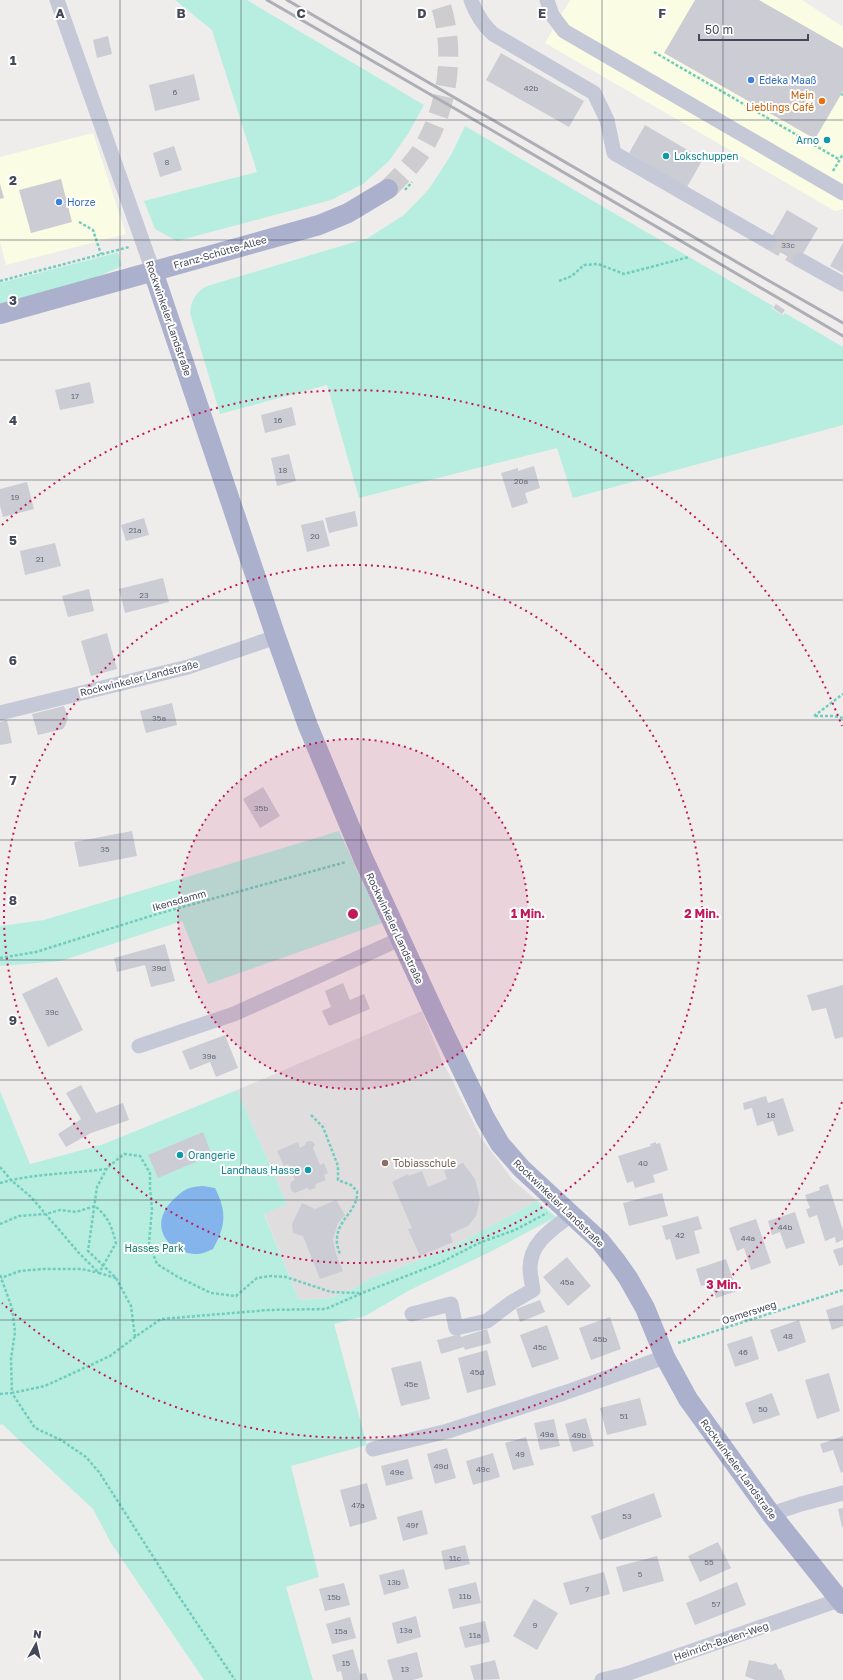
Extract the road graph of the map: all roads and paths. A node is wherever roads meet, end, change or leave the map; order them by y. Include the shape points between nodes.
1 (57, 0) edge
2 (471, 0) edge
3 (548, 0) edge
4 (654, 52) dead end
5 (777, 117) dead end
6 (774, 122) junction
7 (843, 154) edge
8 (840, 160) junction
9 (826, 184) junction
10 (388, 189) tunnel mouth
11 (843, 193) edge
12 (79, 222) dead end
13 (769, 242) tunnel mouth
14 (134, 251) dead end
15 (101, 254) junction
16 (689, 257) dead end
17 (800, 260) tunnel mouth
18 (154, 271) junction
19 (0, 281) edge
20 (559, 281) dead end
21 (843, 284) edge
22 (0, 314) edge
23 (276, 638) junction
24 (843, 694) edge
25 (0, 713) edge
26 (843, 718) edge
27 (363, 858) junction
28 (400, 938) junction
29 (0, 958) edge
30 (139, 1046) dead end
31 (311, 1115) dead end
32 (0, 1167) edge
33 (107, 1168) junction
34 (11, 1180) junction
35 (0, 1183) edge
36 (95, 1206) junction
37 (566, 1209) junction
38 (46, 1214) junction
39 (0, 1224) edge
40 (340, 1255) dead end
41 (103, 1266) junction
42 (99, 1273) junction
43 (1, 1276) edge
44 (116, 1278) junction
45 (843, 1290) edge
46 (362, 1293) junction
47 (412, 1314) dead end
48 (135, 1337) junction
49 (665, 1356) junction
50 (12, 1393) junction
51 (0, 1394) edge
52 (373, 1449) dead end
53 (843, 1493) edge
54 (771, 1514) junction
55 (841, 1602) edge
56 (235, 1680) edge
57 (602, 1680) edge

1 - 18 street, Rockwinkeler Landstraße
2 - 13 street via 474,11 483,25 493,34 594,93 607,120 614,153
3 - 9 street via 552,15 564,31
4 - 6 path
5 - 6 path
6 - 8 path
7 - 8 path
8 - 9 path
9 - 11 street
10 - 18 main road, Franz-Schütte-Allee via 368,203 330,221
12 - 15 path via 93,230
14 - 15 path via 129,246
15 - 19 path
16 - 20 path via 624,274 598,264 584,265 572,276
17 - 21 street
18 - 22 main road, Franz-Schütte-Allee
18 - 23 main road, Rockwinkeler Landstraße
23 - 25 street, Rockwinkeler Landstraße via 188,667
23 - 27 main road, Rockwinkeler Landstraße via 308,726
24 - 26 path via 814,716
27 - 28 main road, Rockwinkeler Landstraße
27 - 29 path, Ikensdamm via 157,914 36,952
28 - 30 street via 234,1014
28 - 37 main road, Rockwinkeler Landstraße via 470,1090 492,1131 522,1169
31 - 40 path via 323,1127 338,1166 338,1180 357,1191 358,1199 340,1227 336,1240
32 - 34 path
33 - 34 path
33 - 36 path via 97,1187
33 - 46 path via 124,1154 140,1156 150,1173 152,1209 149,1243 157,1264 178,1277 211,1293 236,1296 257,1278 271,1276 286,1277 331,1292
34 - 35 path
34 - 38 path
36 - 38 path via 76,1212 60,1210
36 - 41 path via 88,1250
36 - 41 path via 110,1222 116,1243
37 - 46 path
37 - 47 street via 533,1251 530,1268 533,1290 487,1321 456,1328 451,1304
37 - 49 main road, Rockwinkeler Landstraße via 600,1241 628,1278 645,1308
38 - 39 path via 18,1216
38 - 42 path
41 - 42 path
41 - 44 path
42 - 43 path via 82,1268 43,1269
42 - 44 path
43 - 50 path via 12,1308 15,1332 11,1359
44 - 48 path via 131,1306
45 - 49 path, Osmersweg via 678,1343
46 - 48 path via 326,1309 269,1310 161,1319
48 - 50 path via 110,1356 75,1373 45,1386
49 - 52 street via 448,1431
49 - 54 main road, Rockwinkeler Landstraße via 688,1398
50 - 51 path
50 - 56 path via 35,1428 61,1440 86,1457 99,1472
53 - 54 street
54 - 55 main road, Rockwinkeler Landstraße
55 - 57 street, Heinrich-Baden-Weg

